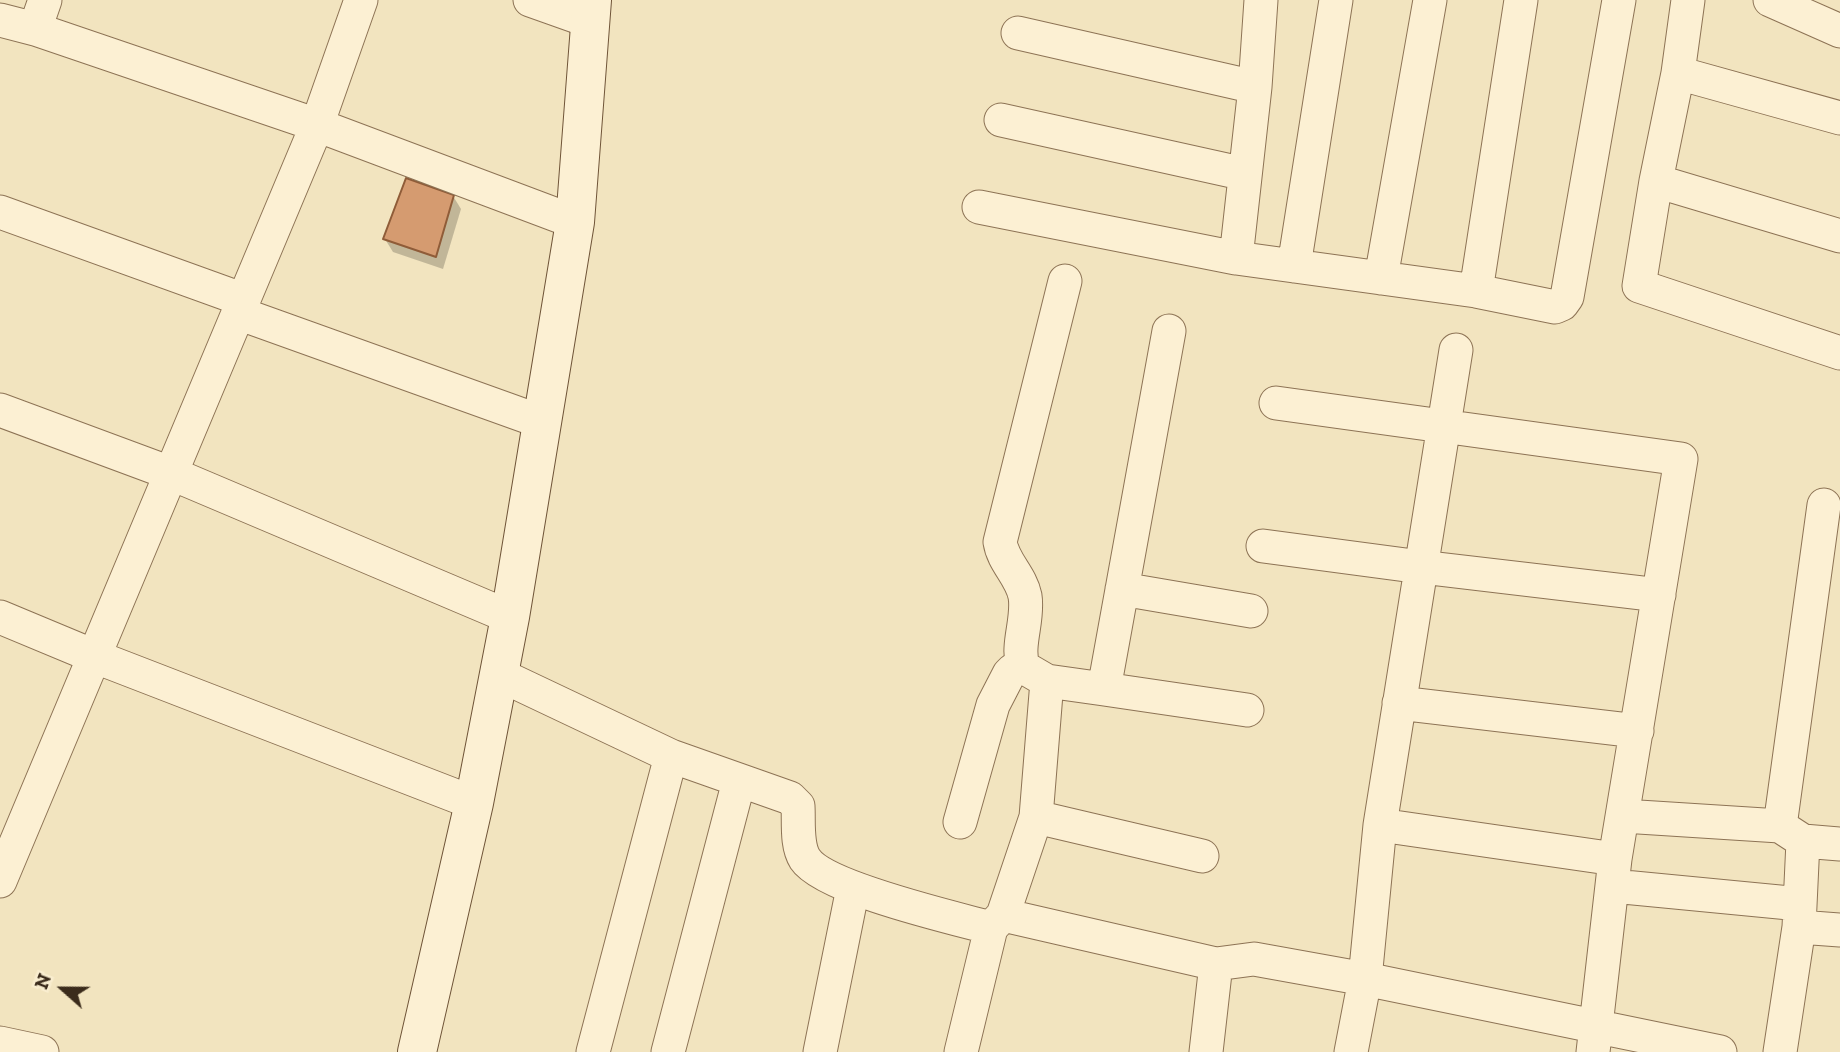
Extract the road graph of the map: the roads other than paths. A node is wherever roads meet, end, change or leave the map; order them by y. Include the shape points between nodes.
1 (361, 0) edge
2 (530, 0) edge
3 (1261, 0) edge
4 (1336, 0) edge
5 (1430, 0) edge
6 (1521, 0) edge
7 (1619, 0) edge
8 (1688, 0) edge
9 (1790, 4) edge
10 (592, 11) edge
11 (40, 15) edge
12 (0, 20) edge
13 (1840, 31) edge
14 (1018, 33) dead end
15 (1678, 73) junction
16 (1255, 86) junction
17 (1840, 118) edge
18 (1001, 120) dead end
19 (317, 125) junction
20 (1245, 174) junction
21 (1656, 181) junction
22 (979, 207) dead end
23 (0, 212) edge
24 (575, 222) junction
25 (1840, 236) edge
26 (1236, 258) junction
27 (1294, 266) junction
28 (1381, 278) junction
29 (1065, 281) dead end
30 (1476, 291) junction
31 (241, 306) junction
32 (1169, 331) dead end
33 (1457, 350) dead end
34 (1840, 353) edge
35 (1276, 402) dead end
36 (0, 410) edge
37 (542, 422) junction
38 (1444, 427) junction
39 (170, 473) junction
40 (1824, 505) dead end
41 (1263, 546) dead end
42 (1421, 568) junction
43 (1122, 589) junction
44 (1659, 595) junction
45 (1251, 611) dead end
46 (0, 617) edge
47 (510, 617) junction
48 (96, 657) junction
49 (498, 674) junction
50 (1035, 674) junction
51 (1104, 689) junction
52 (1399, 703) junction
53 (1247, 710) dead end
54 (1637, 731) junction
55 (671, 756) junction
56 (739, 781) junction
57 (474, 803) junction
58 (1623, 816) junction
59 (1036, 817) junction
60 (960, 822) dead end
61 (1380, 825) junction
62 (1791, 834) junction
63 (1840, 844) edge
64 (1202, 856) dead end
65 (2, 871) edge
66 (1614, 873) junction
67 (853, 888) junction
68 (1799, 915) junction
69 (997, 921) junction
70 (1840, 930) edge
71 (1216, 964) junction
72 (1365, 979) junction
73 (1595, 1039) edge
74 (0, 1042) edge
75 (42, 1052) edge
76 (417, 1052) edge
77 (593, 1052) edge
78 (668, 1052) edge
79 (820, 1052) edge
80 (961, 1052) edge
81 (1206, 1052) edge
82 (1351, 1052) edge
83 (1720, 1052) edge
84 (1780, 1052) edge

1 - 19 street
2 - 10 street
3 - 16 street
4 - 27 street
5 - 28 street
6 - 30 street
7 - 30 street via 1567,297 1555,307
8 - 15 street
9 - 13 street
10 - 24 street
11 - 12 street
11 - 19 street
14 - 16 street
15 - 17 street
15 - 21 street
16 - 20 street
18 - 20 street
19 - 24 street
19 - 31 street
20 - 26 street
21 - 25 street
21 - 34 street via 1642,289
22 - 26 street
23 - 31 street
24 - 37 street
26 - 27 street
27 - 28 street
28 - 30 street
29 - 50 street via 1000,542 1025,598 1020,657
31 - 37 street
31 - 39 street
32 - 43 street
33 - 38 street
35 - 38 street
36 - 39 street
37 - 47 street
38 - 42 street
38 - 44 street via 1681,459
39 - 47 street
39 - 48 street
40 - 62 street
41 - 42 street
42 - 44 street
42 - 52 street
43 - 45 street
43 - 51 street
44 - 54 street
46 - 48 street
47 - 49 street
48 - 57 street
48 - 65 street
49 - 55 street
49 - 57 street
50 - 51 street
50 - 59 street
50 - 60 street via 1013,670 1004,679
51 - 53 street
52 - 54 street
52 - 61 street
54 - 58 street
55 - 56 street
55 - 77 street
56 - 67 street via 795,802 806,860
56 - 78 street
57 - 76 street
58 - 62 street
58 - 66 street
59 - 64 street
59 - 69 street
61 - 66 street
61 - 72 street
62 - 63 street
62 - 68 street
66 - 68 street
66 - 73 street
67 - 69 street
67 - 79 street
68 - 70 street
68 - 84 street
69 - 71 street
69 - 80 street
71 - 72 street via 1254,959
71 - 81 street
72 - 73 street
72 - 82 street
73 - 83 street
74 - 75 street

